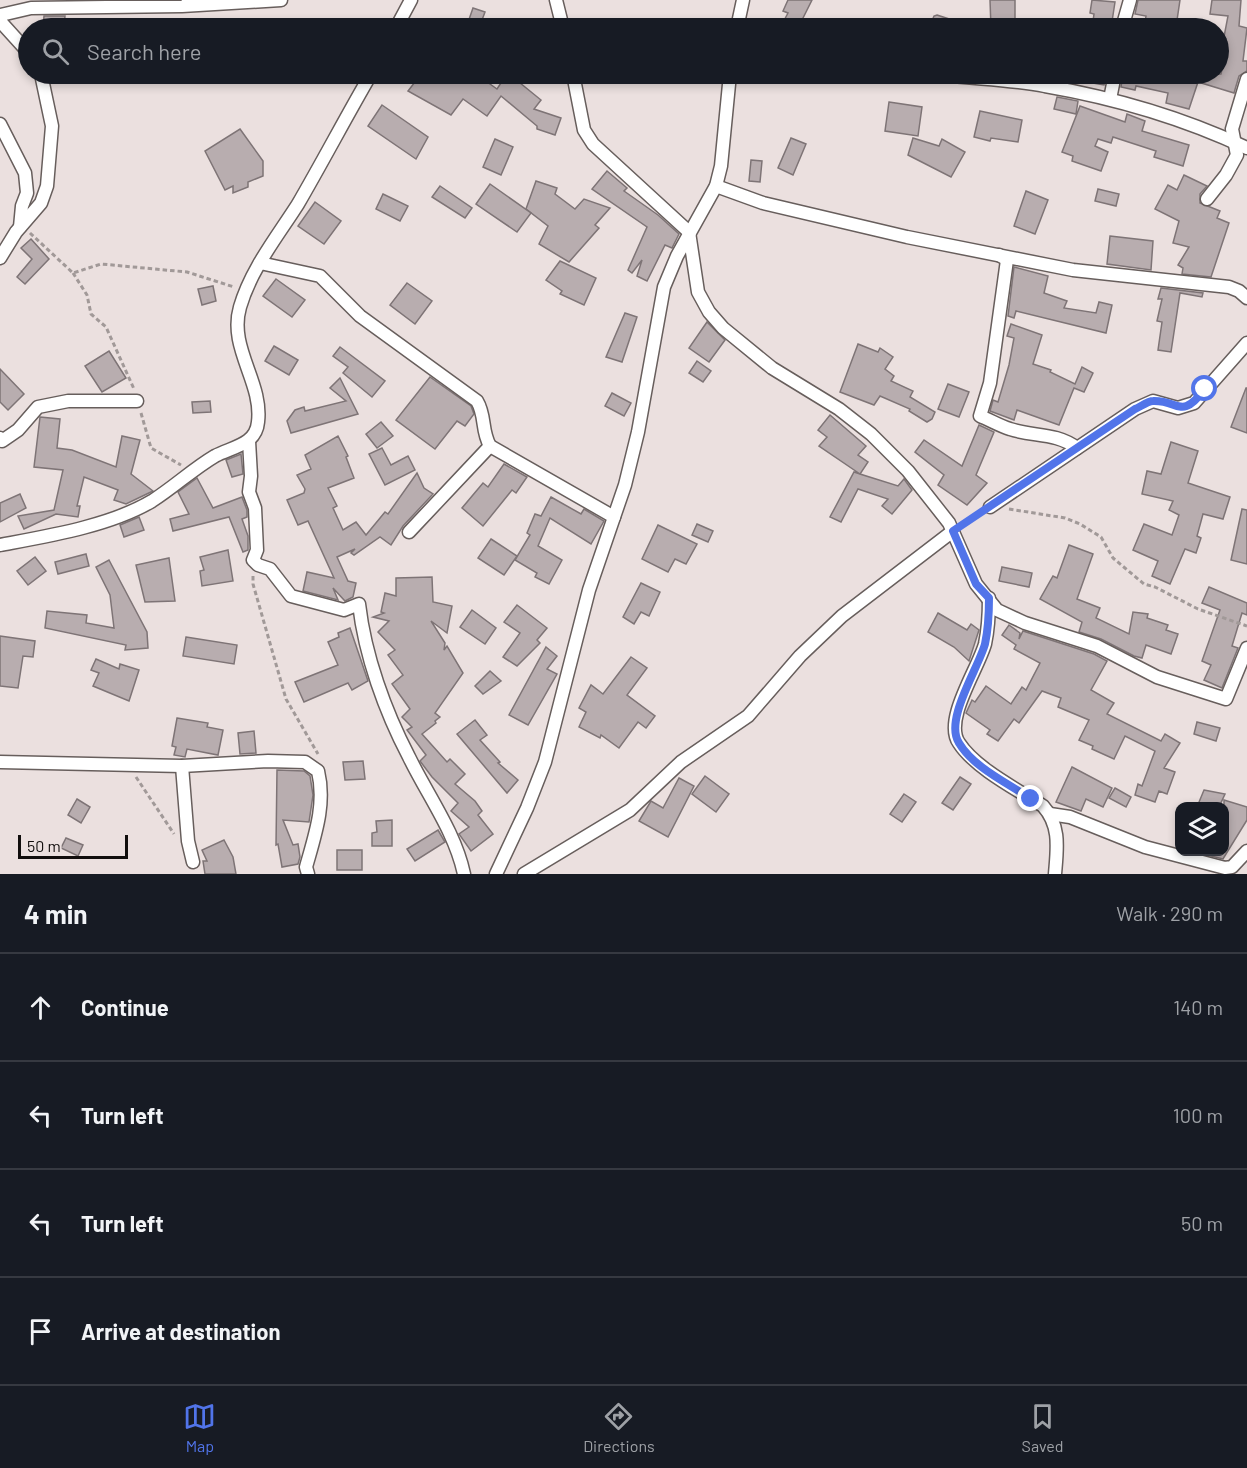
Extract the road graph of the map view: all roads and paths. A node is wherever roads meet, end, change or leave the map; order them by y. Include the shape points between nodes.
1 (281, 0) edge
2 (411, 0) edge
3 (556, 0) edge
4 (743, 0) edge
5 (1130, 0) edge
6 (154, 3) edge
7 (401, 18) edge
8 (560, 18) edge
9 (739, 18) edge
10 (1125, 18) edge
11 (0, 22) edge
12 (18, 41) edge
13 (1247, 79) edge
14 (43, 84) edge
15 (366, 84) edge
16 (575, 84) edge
17 (729, 84) edge
18 (1033, 84) edge
19 (1113, 84) edge
20 (1110, 99) junction
21 (0, 124) edge
22 (1242, 146) edge
23 (716, 186) junction
24 (1207, 199) dead end
25 (20, 227) junction
26 (689, 232) junction
27 (999, 255) junction
28 (0, 258) edge
29 (260, 263) junction
30 (73, 273) junction
31 (247, 292) junction
32 (1247, 298) edge
33 (1247, 343) edge
34 (137, 401) junction
35 (0, 438) edge
36 (249, 441) junction
37 (490, 446) junction
38 (1077, 448) junction
39 (192, 471) junction
40 (990, 507) junction
41 (614, 517) junction
42 (953, 531) junction
43 (409, 532) dead end
44 (0, 545) edge
45 (254, 563) junction
46 (989, 598) junction
47 (1247, 626) edge
48 (1247, 648) edge
49 (0, 762) edge
50 (128, 763) junction
51 (182, 766) junction
52 (314, 766) junction
53 (1050, 814) junction
54 (178, 839) dead end
55 (1247, 851) edge
56 (193, 862) dead end
57 (308, 874) edge
58 (464, 874) edge
59 (496, 874) edge
60 (524, 874) edge
61 (1055, 874) edge

1 - 6 street
2 - 7 street
3 - 8 street
4 - 9 street
5 - 10 street
6 - 11 street via 31,8 1,15
11 - 12 street
13 - 22 street via 1232,129
14 - 25 street via 52,126 47,186 41,203
15 - 29 street via 322,164
16 - 26 street via 584,130 593,144
17 - 23 street
18 - 20 street
19 - 20 street
20 - 22 street via 1160,113
21 - 25 street via 25,173 27,193
22 - 24 street
23 - 26 street
23 - 27 street via 763,203
25 - 28 street
25 - 30 path
26 - 41 street via 664,287 638,432
26 - 42 street via 698,292 723,328 772,368 839,409 871,434 908,471
27 - 32 street via 1073,270 1229,287
27 - 38 street via 1007,260 990,383 980,416 1011,429 1065,439
29 - 31 street
29 - 37 street via 320,276 360,316 465,390 483,411 483,433
30 - 31 path via 101,264 187,272
30 - 34 path via 87,295 92,314 106,327
31 - 36 street via 237,324 259,420
33 - 38 street via 1194,403 1178,408 1152,401
34 - 35 street via 68,401 38,407 18,430 2,441
34 - 39 path via 151,448
36 - 39 street
36 - 45 street via 249,492 255,508 257,550
37 - 41 street
37 - 43 street
38 - 40 street
39 - 44 street via 152,501 123,514
40 - 42 path
40 - 47 path via 1065,518 1080,524 1101,537 1113,558 1144,584
41 - 59 street via 589,590 544,762
42 - 46 street via 976,584
42 - 60 street via 842,616 800,656 748,716 681,762 630,810
45 - 52 path via 253,584 286,699 320,758
45 - 58 street via 270,569 291,596 344,610 359,604 367,647 387,707 452,839
46 - 48 street via 997,610 1025,623 1097,646 1157,676 1226,699
46 - 53 street via 985,644 959,707 956,737 974,760
49 - 50 street
50 - 51 street
50 - 54 path
51 - 52 street via 268,761 305,762
51 - 56 street
52 - 57 street via 321,783 321,806 306,867
53 - 55 street via 1070,817 1145,847 1225,868 1232,867
53 - 61 street via 1057,836

